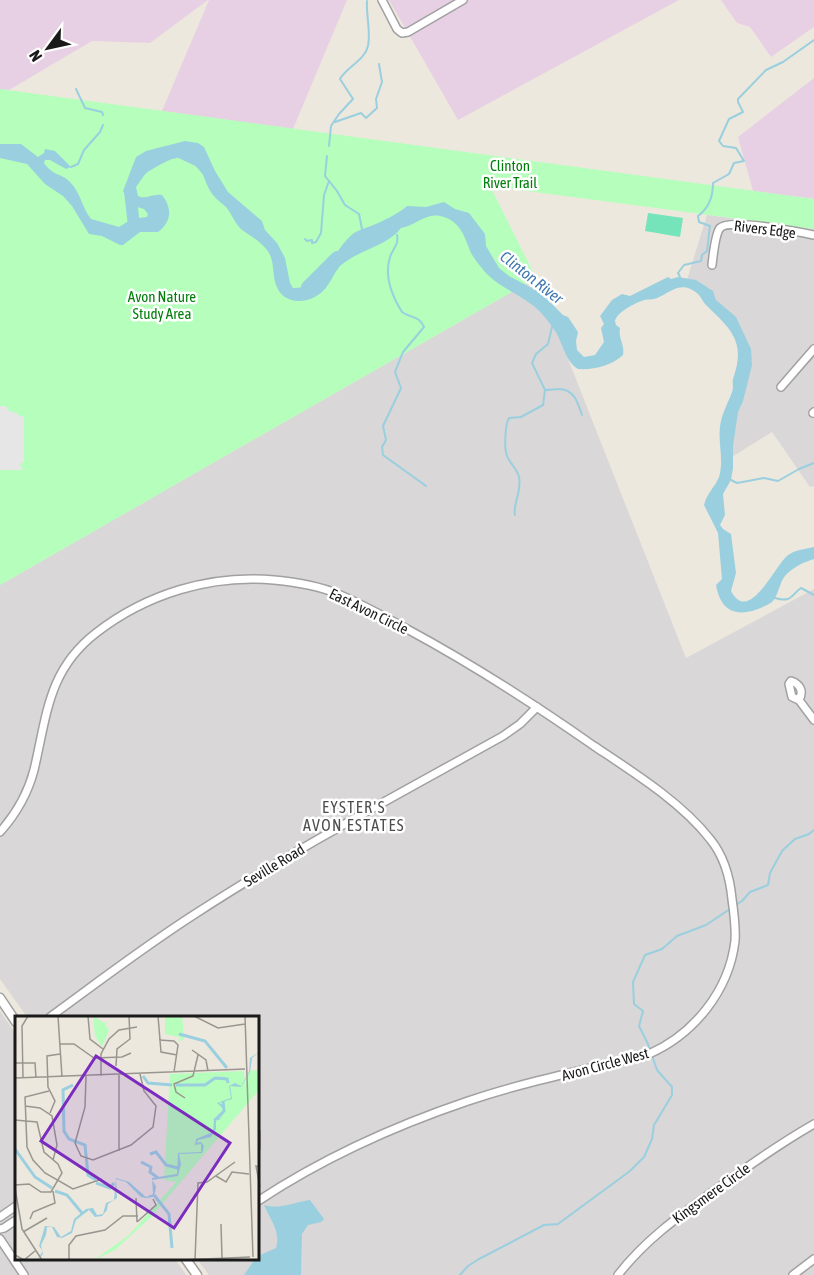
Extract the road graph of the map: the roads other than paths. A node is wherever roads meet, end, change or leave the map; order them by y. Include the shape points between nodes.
1 (382, 0) edge
2 (463, 0) edge
3 (814, 235) edge
4 (712, 265) dead end
5 (814, 349) edge
6 (781, 387) dead end
7 (799, 700) dead end
8 (537, 707) junction
9 (814, 720) edge
10 (0, 832) edge
11 (0, 998) edge
12 (51, 1016) edge
13 (15, 1020) edge
14 (814, 1124) edge
15 (260, 1199) edge
16 (15, 1207) edge
17 (0, 1217) edge
18 (15, 1221) edge
19 (0, 1229) edge
20 (0, 1239) edge
21 (814, 1259) edge
22 (186, 1260) edge
23 (24, 1275) edge
24 (197, 1275) edge
25 (618, 1275) edge
26 (793, 1275) edge

1 - 2 street via 402,33
3 - 4 street, Rivers Edge via 726,224 718,233
5 - 6 street
7 - 9 street
8 - 10 street, East Avon Circle via 443,649 336,593 254,578 197,584 135,608 75,650 51,691 26,792
8 - 12 street, Seville Road via 503,736 355,816 196,912
8 - 15 street, Avon Circle West via 620,763 681,810 711,840 727,870 731,891 735,942 723,981 693,1026 665,1047 418,1119 348,1149
11 - 13 street
14 - 25 street, Kingsmere Circle via 770,1150 661,1229
16 - 17 street
18 - 19 street
20 - 23 street
21 - 26 street
22 - 24 street

